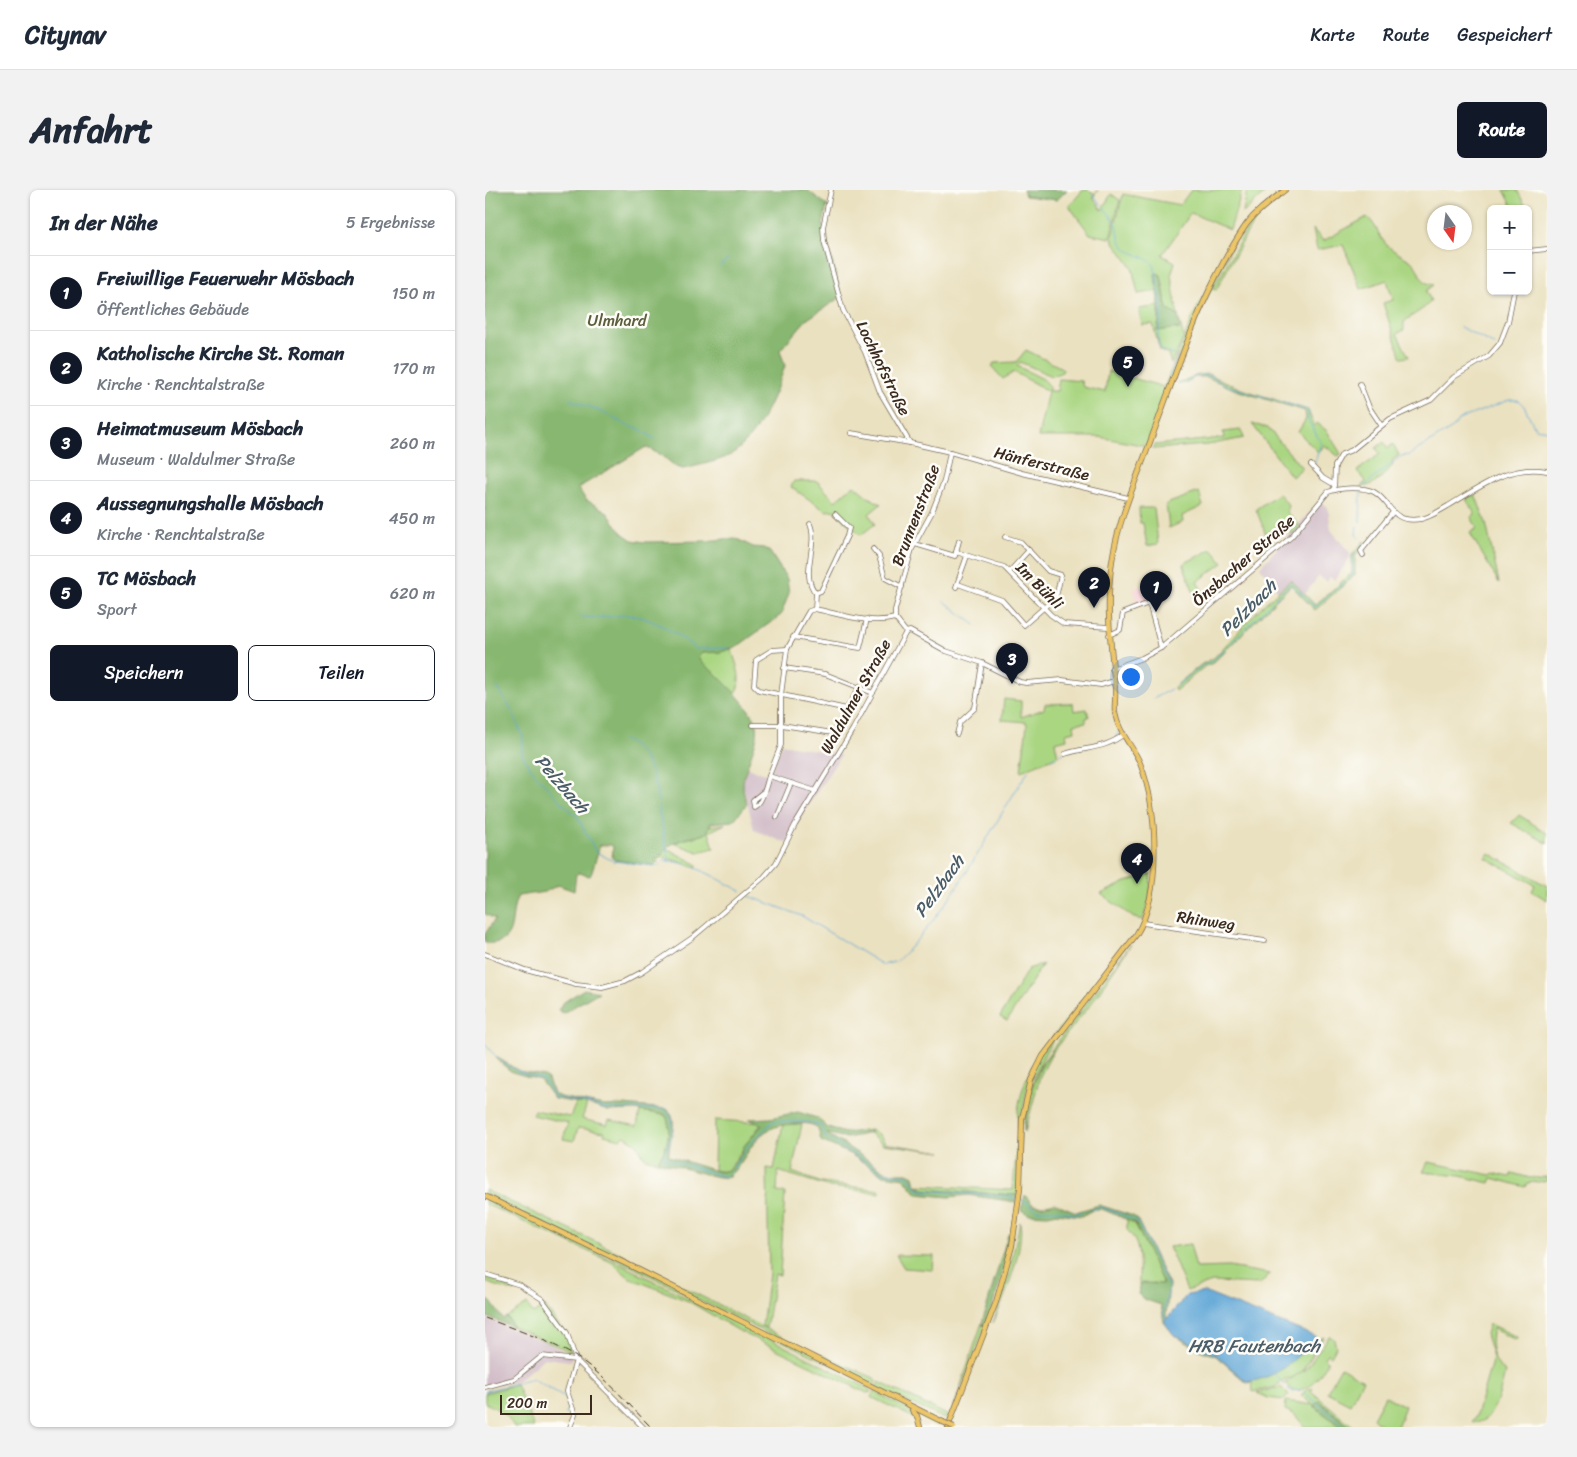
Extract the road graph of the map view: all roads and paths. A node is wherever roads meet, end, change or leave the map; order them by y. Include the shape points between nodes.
1 (831, 190) edge
2 (1285, 190) edge
3 (1547, 249) edge
4 (1532, 251) edge
5 (1513, 295) edge
6 (1360, 384) dead end
7 (1381, 425) junction
8 (851, 433) dead end
9 (910, 443) junction
10 (950, 452) junction
11 (1311, 465) dead end
12 (1547, 471) edge
13 (1333, 484) junction
14 (1334, 490) junction
15 (1128, 498) junction
16 (1393, 512) junction
17 (835, 514) dead end
18 (810, 524) dead end
19 (1005, 537) dead end
20 (959, 541) dead end
21 (915, 544) junction
22 (873, 549) dead end
23 (1029, 550) junction
24 (956, 552) junction
25 (1363, 555) dead end
26 (967, 556) junction
27 (1010, 572) junction
28 (902, 587) junction
29 (816, 593) junction
30 (1043, 607) junction
31 (815, 609) junction
32 (895, 618) junction
33 (867, 619) junction
34 (1108, 627) junction
35 (906, 632) junction
36 (1109, 635) junction
37 (793, 637) junction
38 (1161, 648) junction
39 (787, 649) junction
40 (982, 663) junction
41 (784, 668) junction
42 (1112, 669) junction
43 (1114, 681) junction
44 (860, 686) junction
45 (873, 693) junction
46 (781, 695) junction
47 (847, 709) junction
48 (782, 725) junction
49 (753, 726) dead end
50 (957, 734) dead end
51 (1124, 734) junction
52 (1065, 754) dead end
53 (769, 776) junction
54 (791, 783) junction
55 (815, 791) junction
56 (763, 792) dead end
57 (777, 817) dead end
58 (1143, 923) junction
59 (1265, 941) dead end
60 (485, 954) edge
61 (485, 1196) edge
62 (485, 1274) edge
63 (577, 1360) junction
64 (485, 1387) edge
65 (905, 1405) junction
66 (927, 1416) junction
67 (921, 1425) edge
68 (570, 1427) edge
69 (643, 1427) edge
70 (948, 1427) edge
71 (953, 1427) edge

1 - 9 street, Lochhofstraße via 823,227 827,253 847,320 865,352 880,392
2 - 15 main road via 1247,224 1223,266 1191,333
3 - 4 street
5 - 7 street via 1499,343 1489,356 1454,377 1431,400
6 - 7 street
7 - 13 street via 1338,459
8 - 9 street
9 - 10 street
10 - 15 street, Hänferstraße
10 - 21 street, Brunnenstraße via 944,481
11 - 13 street
12 - 16 street via 1513,472 1421,519 1403,518
13 - 14 street
14 - 16 street via 1373,491
14 - 38 street, Önsbacher Straße via 1323,497 1291,537
15 - 34 main road via 1112,560
16 - 25 street via 1361,551
17 - 29 street via 849,528 821,591
18 - 29 street via 813,531 810,572 812,589
19 - 23 street via 1021,542
20 - 24 street
21 - 24 street, Im Bühli via 955,556
21 - 28 street, Brunnenstraße
22 - 28 street, Brunnenstraße via 879,556 885,578
23 - 27 street
23 - 30 street via 1048,571 1061,575 1058,594
24 - 26 street, Im Bühli
26 - 27 street, Im Bühli via 1004,567
26 - 30 street via 957,586 1002,600 1023,625
27 - 30 street, Im Bühli
28 - 32 street, Brunnenstraße
29 - 31 street
30 - 34 street, Im Bühli via 1064,624
31 - 33 street
31 - 37 street via 809,611
32 - 33 street via 887,621
32 - 35 street
33 - 37 street via 860,648
34 - 36 main road
35 - 40 street, Waldulmer Straße
35 - 45 street, Waldulmer Straße
36 - 38 street via 1120,630 1123,613 1149,603
36 - 42 main road
37 - 39 street
38 - 42 street, Önsbacher Straße
39 - 41 street
39 - 46 street via 768,651 754,664 754,685 765,692
40 - 43 street, Waldulmer Straße via 1027,683 1062,680 1101,684
40 - 50 street via 975,708 960,722
41 - 44 street via 813,671
41 - 46 street
42 - 43 main road
43 - 51 main road via 1116,716
44 - 45 street
44 - 47 street
45 - 55 street, Waldulmer Straße
46 - 47 street
46 - 48 street
47 - 48 street via 833,733
48 - 49 street
48 - 53 street via 781,745
51 - 52 street via 1105,746
51 - 58 main road via 1139,762 1146,785 1154,864 1152,895
53 - 54 street
53 - 56 street
54 - 55 street
54 - 57 street
55 - 60 street, Waldulmer Straße via 776,862 764,877 692,938 625,981 593,988 525,970
58 - 59 street, Rhinweg
58 - 70 main road via 1037,1068 1028,1091 1023,1119 1020,1196 1012,1246 996,1302
61 - 65 main road
62 - 63 street via 520,1285 542,1299 567,1333
63 - 64 street via 542,1356 514,1380
63 - 68 street via 567,1391 575,1415
63 - 69 street
65 - 66 main road
65 - 67 main road via 914,1412
66 - 67 main road
66 - 71 main road, bridge

